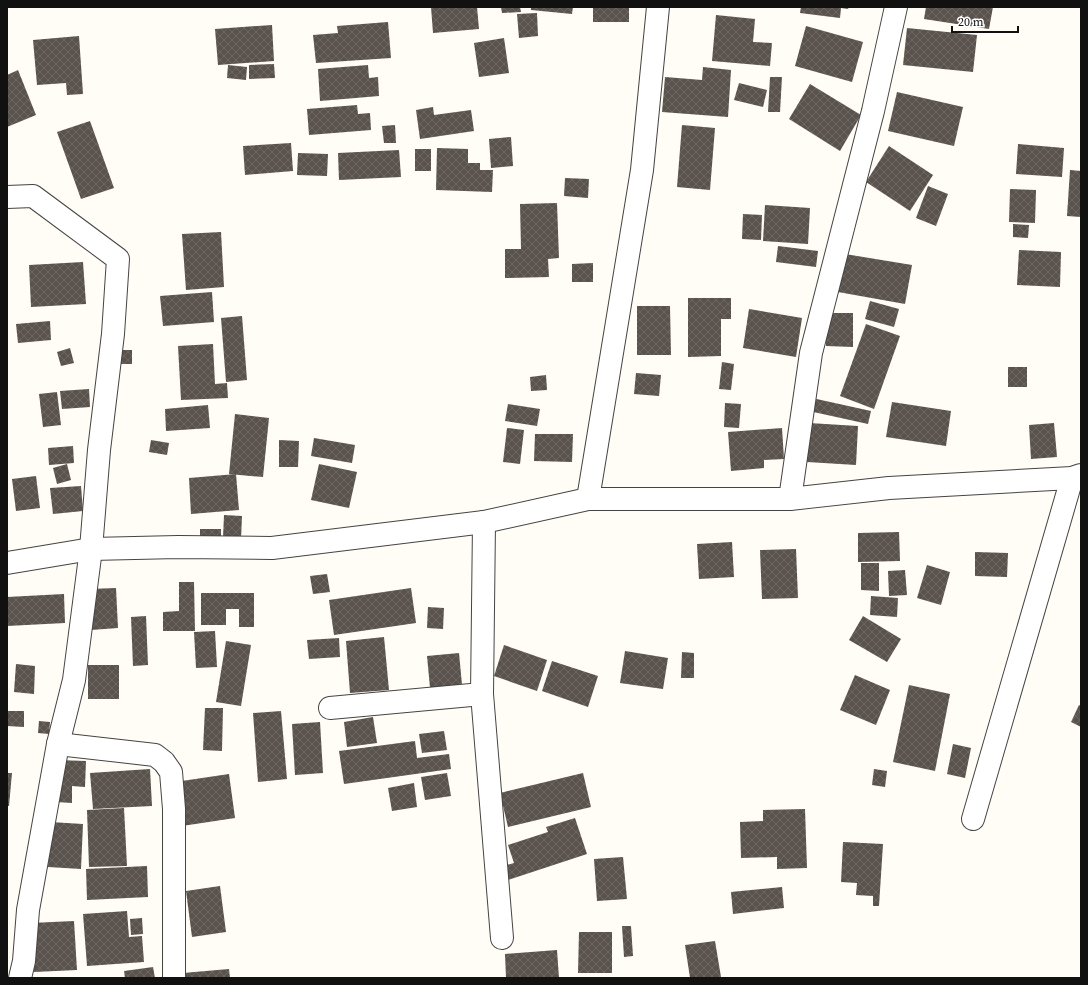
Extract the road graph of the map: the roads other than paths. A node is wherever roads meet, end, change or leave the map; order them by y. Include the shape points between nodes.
1 (658, 7) edge
2 (896, 7) edge
3 (7, 197) edge
4 (1076, 476) edge
5 (588, 499) junction
6 (790, 499) junction
7 (484, 522) junction
8 (91, 550) junction
9 (7, 563) edge
10 (482, 694) junction
11 (330, 708) dead end
12 (58, 744) junction
13 (973, 819) dead end
14 (502, 938) dead end
15 (20, 978) edge
16 (174, 978) edge

1 - 5 street via 642,170
2 - 6 street via 873,111 811,353
3 - 8 street via 33,196 118,259
4 - 6 street via 889,488
4 - 13 street
5 - 6 street
5 - 7 street
7 - 8 street via 272,548 178,547
7 - 10 street
8 - 9 street
8 - 12 street via 74,680
10 - 11 street
10 - 14 street
12 - 15 street via 28,910
12 - 16 street via 155,755 171,772 174,809

